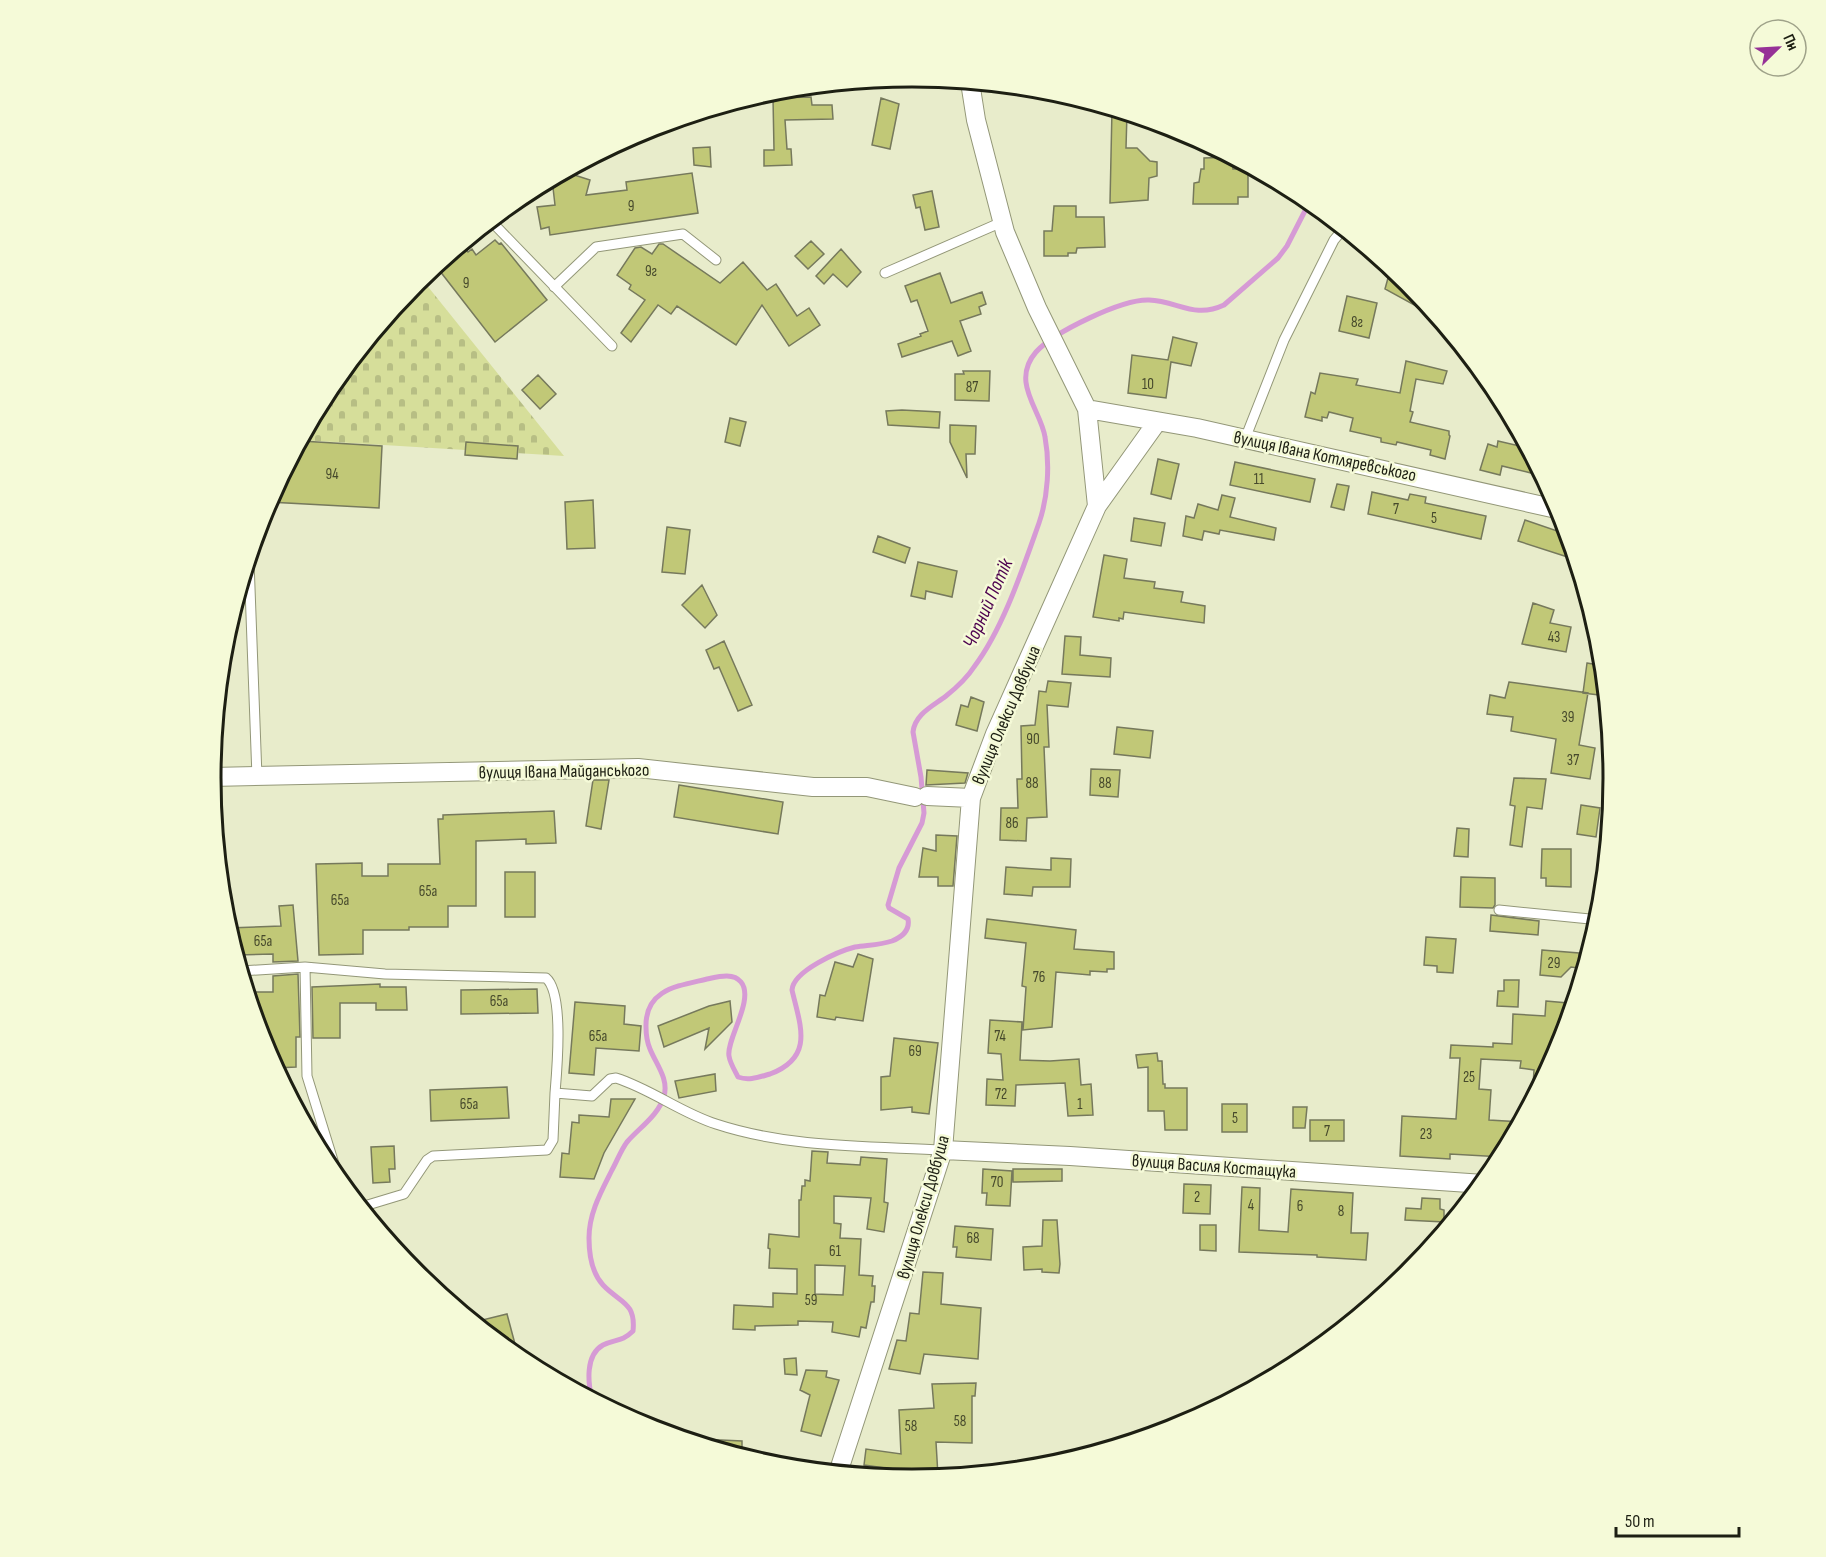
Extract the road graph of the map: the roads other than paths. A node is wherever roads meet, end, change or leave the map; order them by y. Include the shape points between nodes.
1 (971, 89) edge
2 (1002, 222) junction
3 (497, 227) edge
4 (1339, 234) edge
5 (716, 260) dead end
6 (885, 273) dead end
7 (554, 287) junction
8 (612, 346) dead end
9 (1087, 409) junction
10 (1157, 422) junction
11 (1245, 439) junction
12 (1097, 506) junction
13 (1549, 507) edge
14 (250, 584) edge
15 (221, 777) edge
16 (257, 777) junction
17 (971, 798) junction
18 (1499, 910) dead end
19 (1590, 919) edge
20 (305, 968) junction
21 (249, 971) edge
22 (555, 1093) junction
23 (328, 1146) edge
24 (943, 1150) junction
25 (1473, 1183) edge
26 (369, 1205) edge
27 (841, 1466) edge

1 - 2 street, вулиця Олекси Довбуша
2 - 6 lane
2 - 9 street, вулиця Олекси Довбуша via 1022,274
3 - 7 lane
4 - 11 lane via 1284,340
5 - 7 lane via 683,234 596,247
7 - 8 lane
9 - 10 street, вулиця Івана Котляревського
9 - 12 street, вулиця Олекси Довбуша
10 - 11 street, вулиця Івана Котляревського
10 - 12 street
11 - 13 street, вулиця Івана Котляревського
12 - 17 street, вулиця Олекси Довбуша via 995,734
14 - 16 lane
15 - 16 street, вулиця Івана Майданського
16 - 17 street, вулиця Івана Майданського via 638,768 813,787 867,787 921,796
17 - 24 street, вулиця Олекси Довбуша
18 - 19 lane
20 - 21 lane
20 - 22 lane via 546,978 553,987 558,1030
20 - 23 lane via 307,1076
22 - 24 lane via 592,1096 616,1078 724,1127 788,1141
22 - 26 lane via 553,1140 547,1150 433,1156 404,1194
24 - 25 street, вулиця Василя Костащука
24 - 27 street, вулиця Олекси Довбуша

